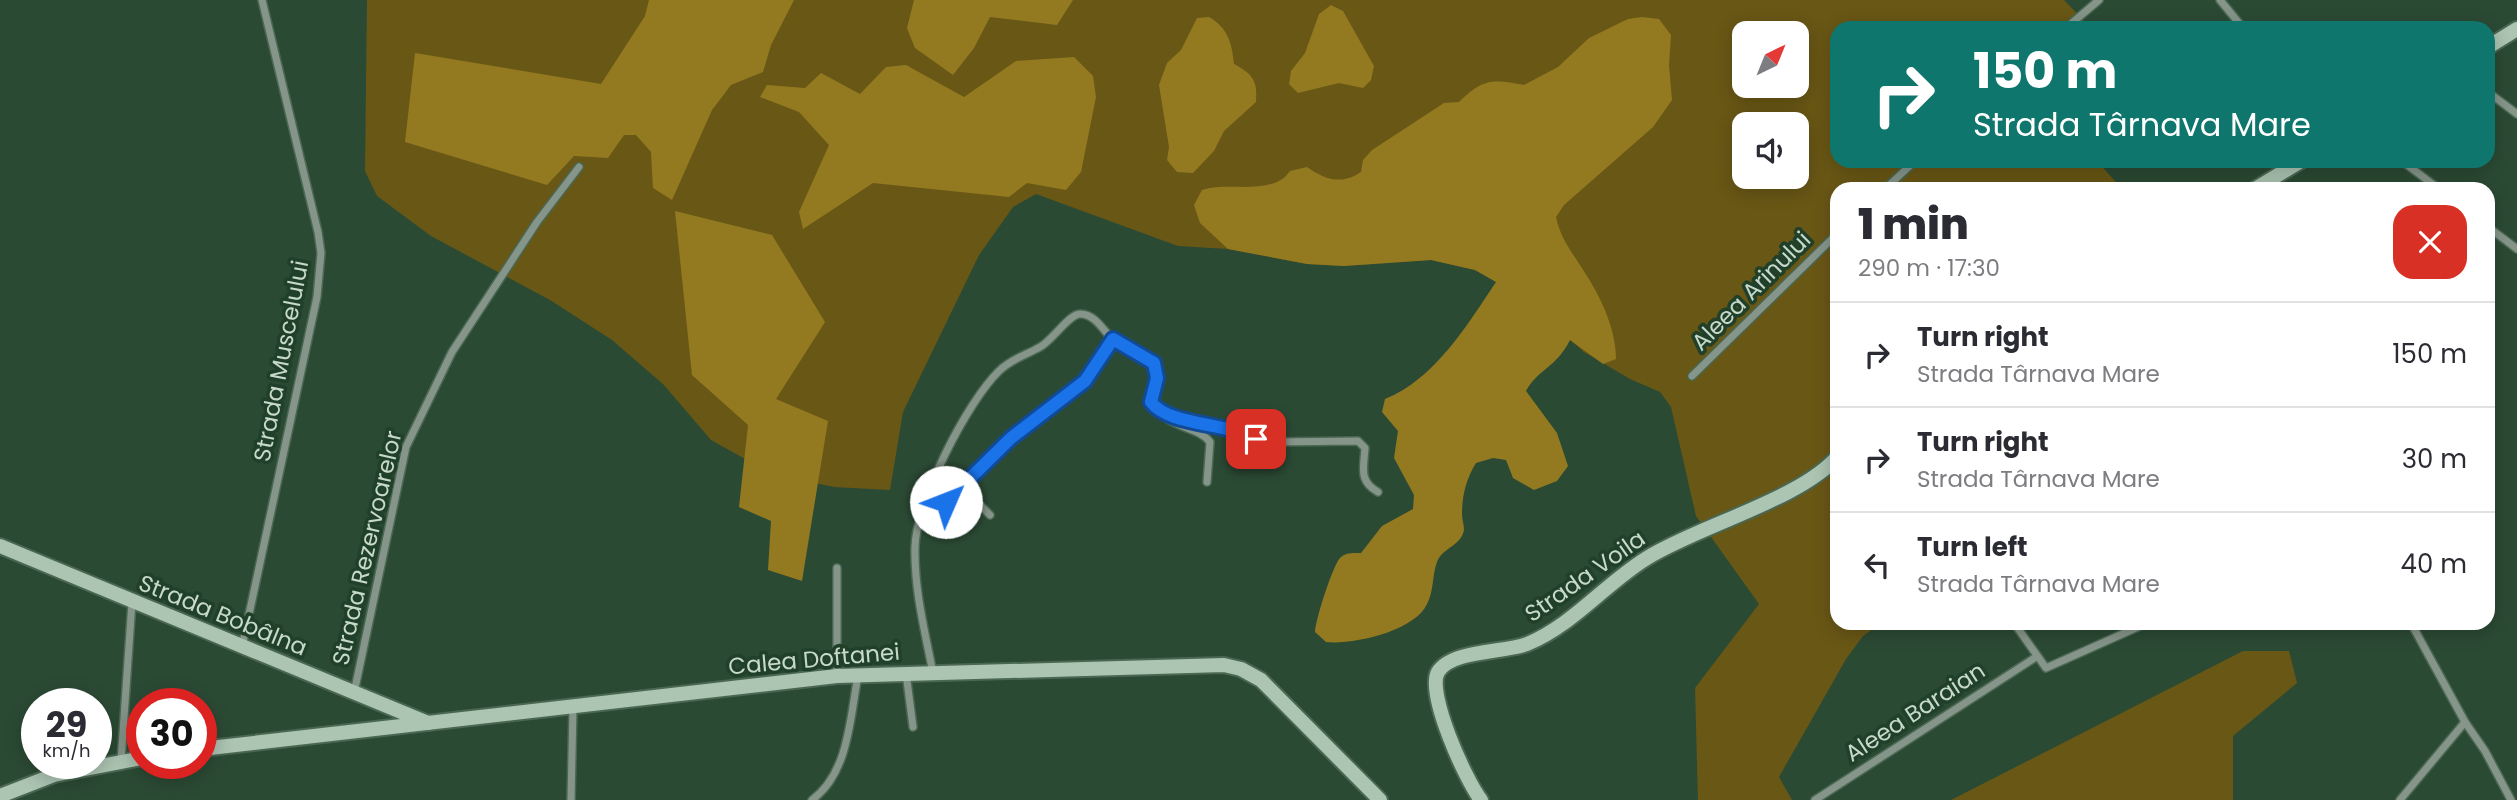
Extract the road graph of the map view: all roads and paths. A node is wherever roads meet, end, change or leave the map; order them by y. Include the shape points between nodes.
1 (262, 0) edge
2 (2099, 0) edge
3 (2220, 0) edge
4 (2074, 21) edge
5 (2238, 21) edge
6 (2517, 29) edge
7 (2495, 43) edge
8 (2495, 97) edge
9 (2517, 114) edge
10 (579, 167) dead end
11 (1908, 168) edge
12 (2290, 168) edge
13 (2411, 168) edge
14 (1892, 182) edge
15 (2266, 182) edge
16 (2429, 182) edge
17 (2495, 232) edge
18 (1830, 241) edge
19 (2517, 249) edge
20 (1113, 339) junction
21 (1692, 376) dead end
22 (1160, 413) junction
23 (1830, 463) edge
24 (1207, 482) dead end
25 (1378, 492) dead end
26 (946, 502) junction
27 (990, 515) dead end
28 (919, 523) junction
29 (0, 546) edge
30 (836, 568) dead end
31 (132, 602) junction
32 (2019, 630) edge
33 (2132, 630) edge
34 (2415, 630) edge
35 (242, 648) junction
36 (2036, 657) junction
37 (906, 673) junction
38 (933, 673) junction
39 (859, 674) junction
40 (837, 676) junction
41 (354, 693) junction
42 (573, 708) junction
43 (2465, 722) junction
44 (430, 724) junction
45 (913, 727) dead end
46 (217, 747) edge
47 (126, 760) edge
48 (121, 761) junction
49 (0, 796) edge
50 (572, 800) edge
51 (812, 800) edge
52 (1380, 800) edge
53 (1481, 800) edge
54 (1815, 800) edge
55 (2400, 800) edge
56 (2511, 800) edge

1 - 35 street, Strada Muscelului via 321,253 317,298
2 - 4 street
3 - 5 street
6 - 7 main road
8 - 9 street
10 - 41 street, Strada Rezervoarelor via 452,352 405,447
11 - 14 street
12 - 15 main road
13 - 16 street
17 - 19 street
18 - 21 street, Aleea Arinului
20 - 22 street via 1154,363 1157,378 1151,402
20 - 26 street via 1085,381 1011,438
20 - 28 street via 1091,317 1072,315 1049,342 1001,369 967,415
22 - 24 street via 1172,423 1205,435 1210,442
22 - 25 street via 1234,428 1264,442 1358,441 1364,448 1363,477
23 - 53 main road, Strada Voila via 1799,485 1648,557 1541,637 1445,664 1436,676 1436,694
26 - 27 street via 979,504
26 - 28 street
28 - 38 street via 916,563
29 - 31 main road, Strada Bobâlna
30 - 40 street
31 - 35 main road, Strada Bobâlna
31 - 48 street
32 - 36 street
33 - 36 street via 2050,668
34 - 43 street
35 - 41 main road, Strada Bobâlna
36 - 54 street, Aleea Baraian
37 - 38 main road, Calea Doftanei
37 - 39 main road, Calea Doftanei
37 - 45 street
38 - 52 main road, Calea Doftanei via 1215,665 1241,669 1275,694
39 - 40 main road, Calea Doftanei
39 - 51 street via 840,762
40 - 42 main road, Calea Doftanei
41 - 44 main road, Strada Bobâlna
42 - 44 main road, Calea Doftanei
42 - 50 street
43 - 55 street
43 - 56 street
44 - 46 main road, Calea Doftanei
47 - 48 main road
48 - 49 main road via 54,775

